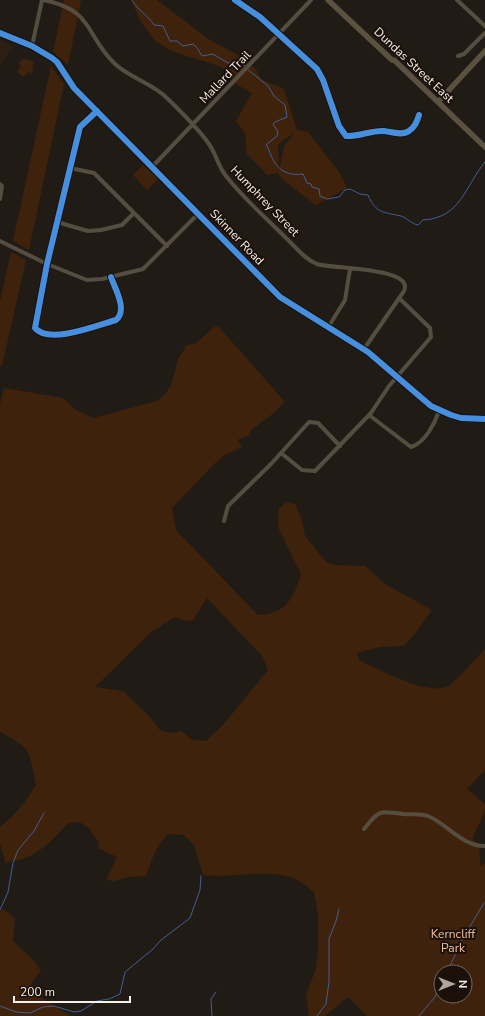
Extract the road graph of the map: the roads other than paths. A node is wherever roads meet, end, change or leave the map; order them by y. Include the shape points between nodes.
1 (43, 0) edge
2 (234, 0) edge
3 (311, 0) edge
4 (328, 0) edge
5 (457, 0) edge
6 (485, 26) edge
7 (0, 33) edge
8 (485, 33) edge
9 (279, 34) junction
10 (32, 46) junction
11 (485, 52) edge
12 (458, 56) dead end
13 (438, 102) junction
14 (97, 111) junction
15 (419, 115) dead end
16 (192, 124) junction
17 (485, 148) edge
18 (152, 167) junction
19 (70, 168) junction
20 (0, 184) edge
21 (0, 199) edge
22 (134, 213) junction
23 (199, 213) junction
24 (57, 222) junction
25 (0, 240) edge
26 (167, 246) junction
27 (47, 264) junction
28 (350, 269) junction
29 (110, 277) junction
30 (399, 298) junction
31 (329, 326) junction
32 (364, 349) junction
33 (396, 377) junction
34 (440, 410) junction
35 (369, 415) junction
36 (485, 420) edge
37 (340, 446) junction
38 (281, 454) junction
39 (224, 521) dead end
40 (364, 830) dead end
41 (485, 846) edge

1 - 10 street
1 - 16 street, Humphrey Street via 64,5 78,13 117,65 167,97
2 - 9 street via 260,17
3 - 9 street, Mallard Trail
4 - 13 main road, Dundas Street East
5 - 6 street
7 - 10 street, Skinner Road
8 - 12 street via 464,54
9 - 15 street via 316,69 323,80 339,126 346,136 357,137 382,131 402,134 415,125
9 - 16 street, Mallard Trail
10 - 14 street, Skinner Road via 57,62 74,88
11 - 13 main road
13 - 17 main road, Dundas Street East
14 - 18 street, Skinner Road
14 - 19 street via 80,126
16 - 18 street, Mallard Trail
16 - 28 street, Humphrey Street via 210,145 226,177 305,256 324,266
18 - 23 street, Skinner Road
19 - 22 street via 94,173
19 - 24 street
20 - 21 street
22 - 24 street via 122,225 101,230 88,231
22 - 26 street
23 - 26 street
23 - 31 street, Skinner Road via 280,297
24 - 27 street
25 - 27 street
26 - 29 street via 143,269
27 - 29 street via 87,280
27 - 29 street via 35,324 38,332 46,335 69,333 120,317 122,309
28 - 30 street, Humphrey Street via 383,272 398,277 406,286
28 - 31 street via 345,300
30 - 32 street
30 - 33 street via 430,328 432,334
31 - 32 street, Skinner Road
32 - 33 street, Skinner Road
33 - 34 street, Skinner Road
33 - 35 street
34 - 35 street via 434,424 422,440 411,447
34 - 36 street, Skinner Road via 461,418
35 - 37 street
37 - 38 street via 312,472 294,465
37 - 38 street via 318,423 312,421 306,424
38 - 39 street via 228,506
40 - 41 street via 372,817 381,812 422,815 432,818 459,837

